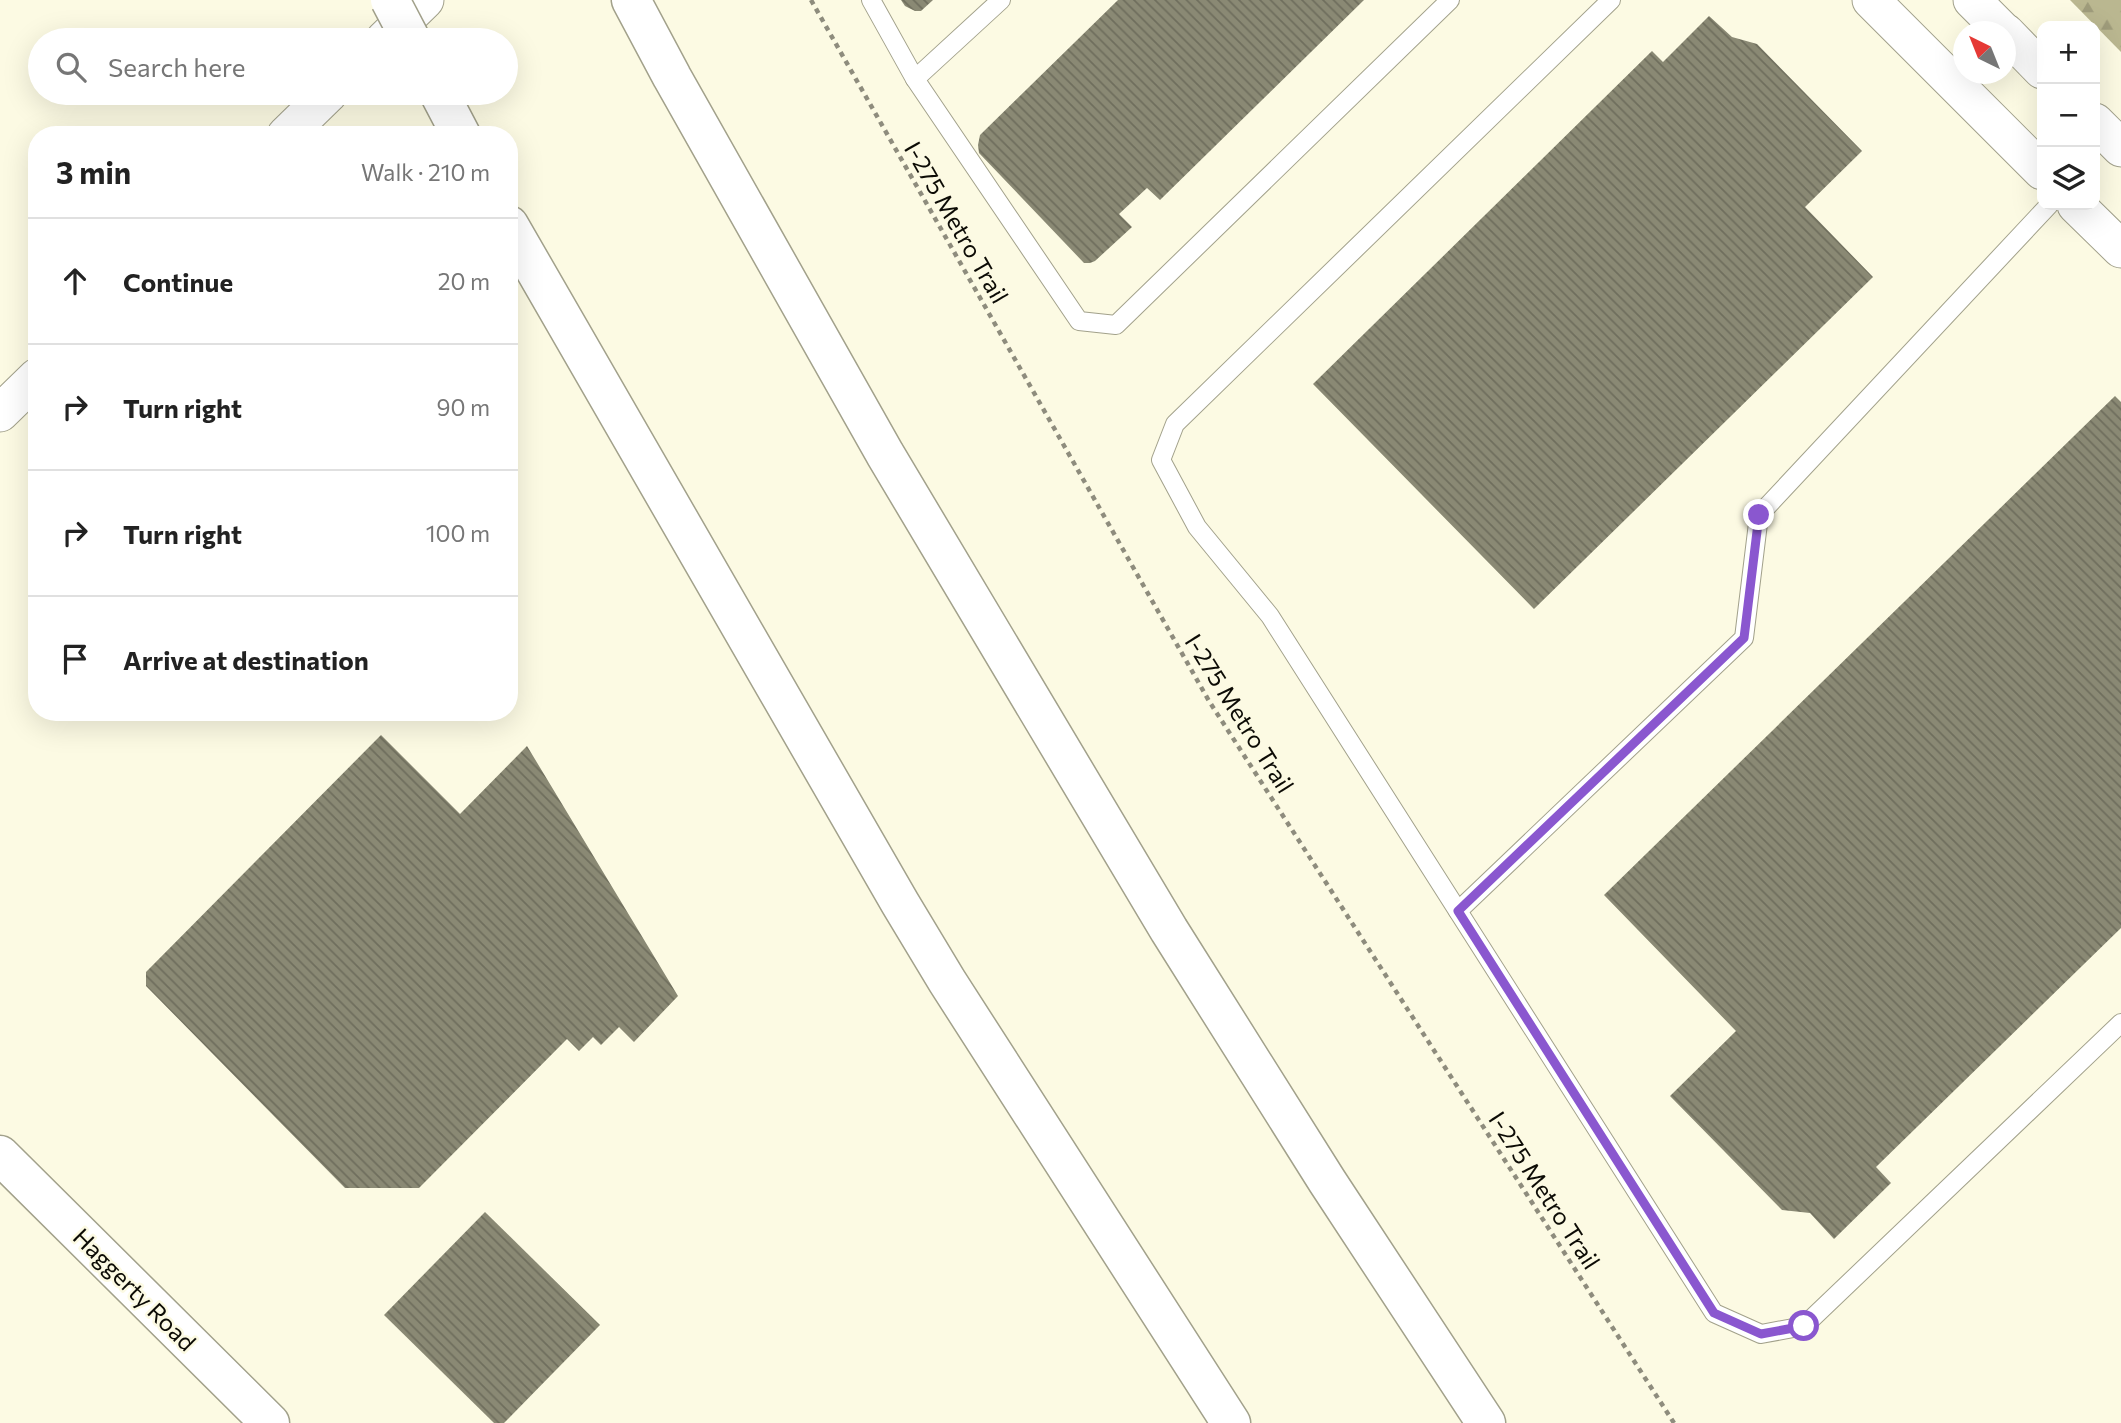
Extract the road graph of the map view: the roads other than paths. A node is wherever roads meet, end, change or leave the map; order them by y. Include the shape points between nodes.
1 (390, 0) edge
2 (425, 0) edge
3 (631, 0) edge
4 (871, 0) edge
5 (1001, 0) edge
6 (1450, 0) edge
7 (1611, 0) edge
8 (1871, 0) edge
9 (1972, 0) edge
10 (1994, 21) edge
11 (396, 28) edge
12 (405, 28) edge
13 (2016, 43) edge
14 (2037, 64) edge
15 (915, 79) junction
16 (317, 105) edge
17 (445, 105) edge
18 (295, 126) edge
19 (456, 126) edge
20 (2037, 166) edge
21 (2044, 210) edge
22 (2081, 210) edge
23 (518, 241) edge
24 (2121, 249) edge
25 (28, 386) edge
26 (0, 413) edge
27 (1458, 911) junction
28 (2121, 1023) edge
29 (0, 1155) edge
30 (270, 1423) edge
31 (1231, 1423) edge
32 (1486, 1423) edge

1 - 12 main road, bridge
2 - 11 street
3 - 32 main road via 885,454 1162,918
4 - 15 lane
5 - 15 lane
6 - 15 lane via 1116,325 1079,320
7 - 27 lane via 1175,424 1161,460 1197,527 1270,616
8 - 20 street
9 - 10 street
13 - 14 street
16 - 18 street
17 - 19 main road
21 - 27 lane via 1759,515 1744,638
22 - 24 street
23 - 31 main road via 906,914
25 - 26 street
27 - 28 lane via 1714,1313 1761,1334 1804,1326
29 - 30 main road, Haggerty Road

